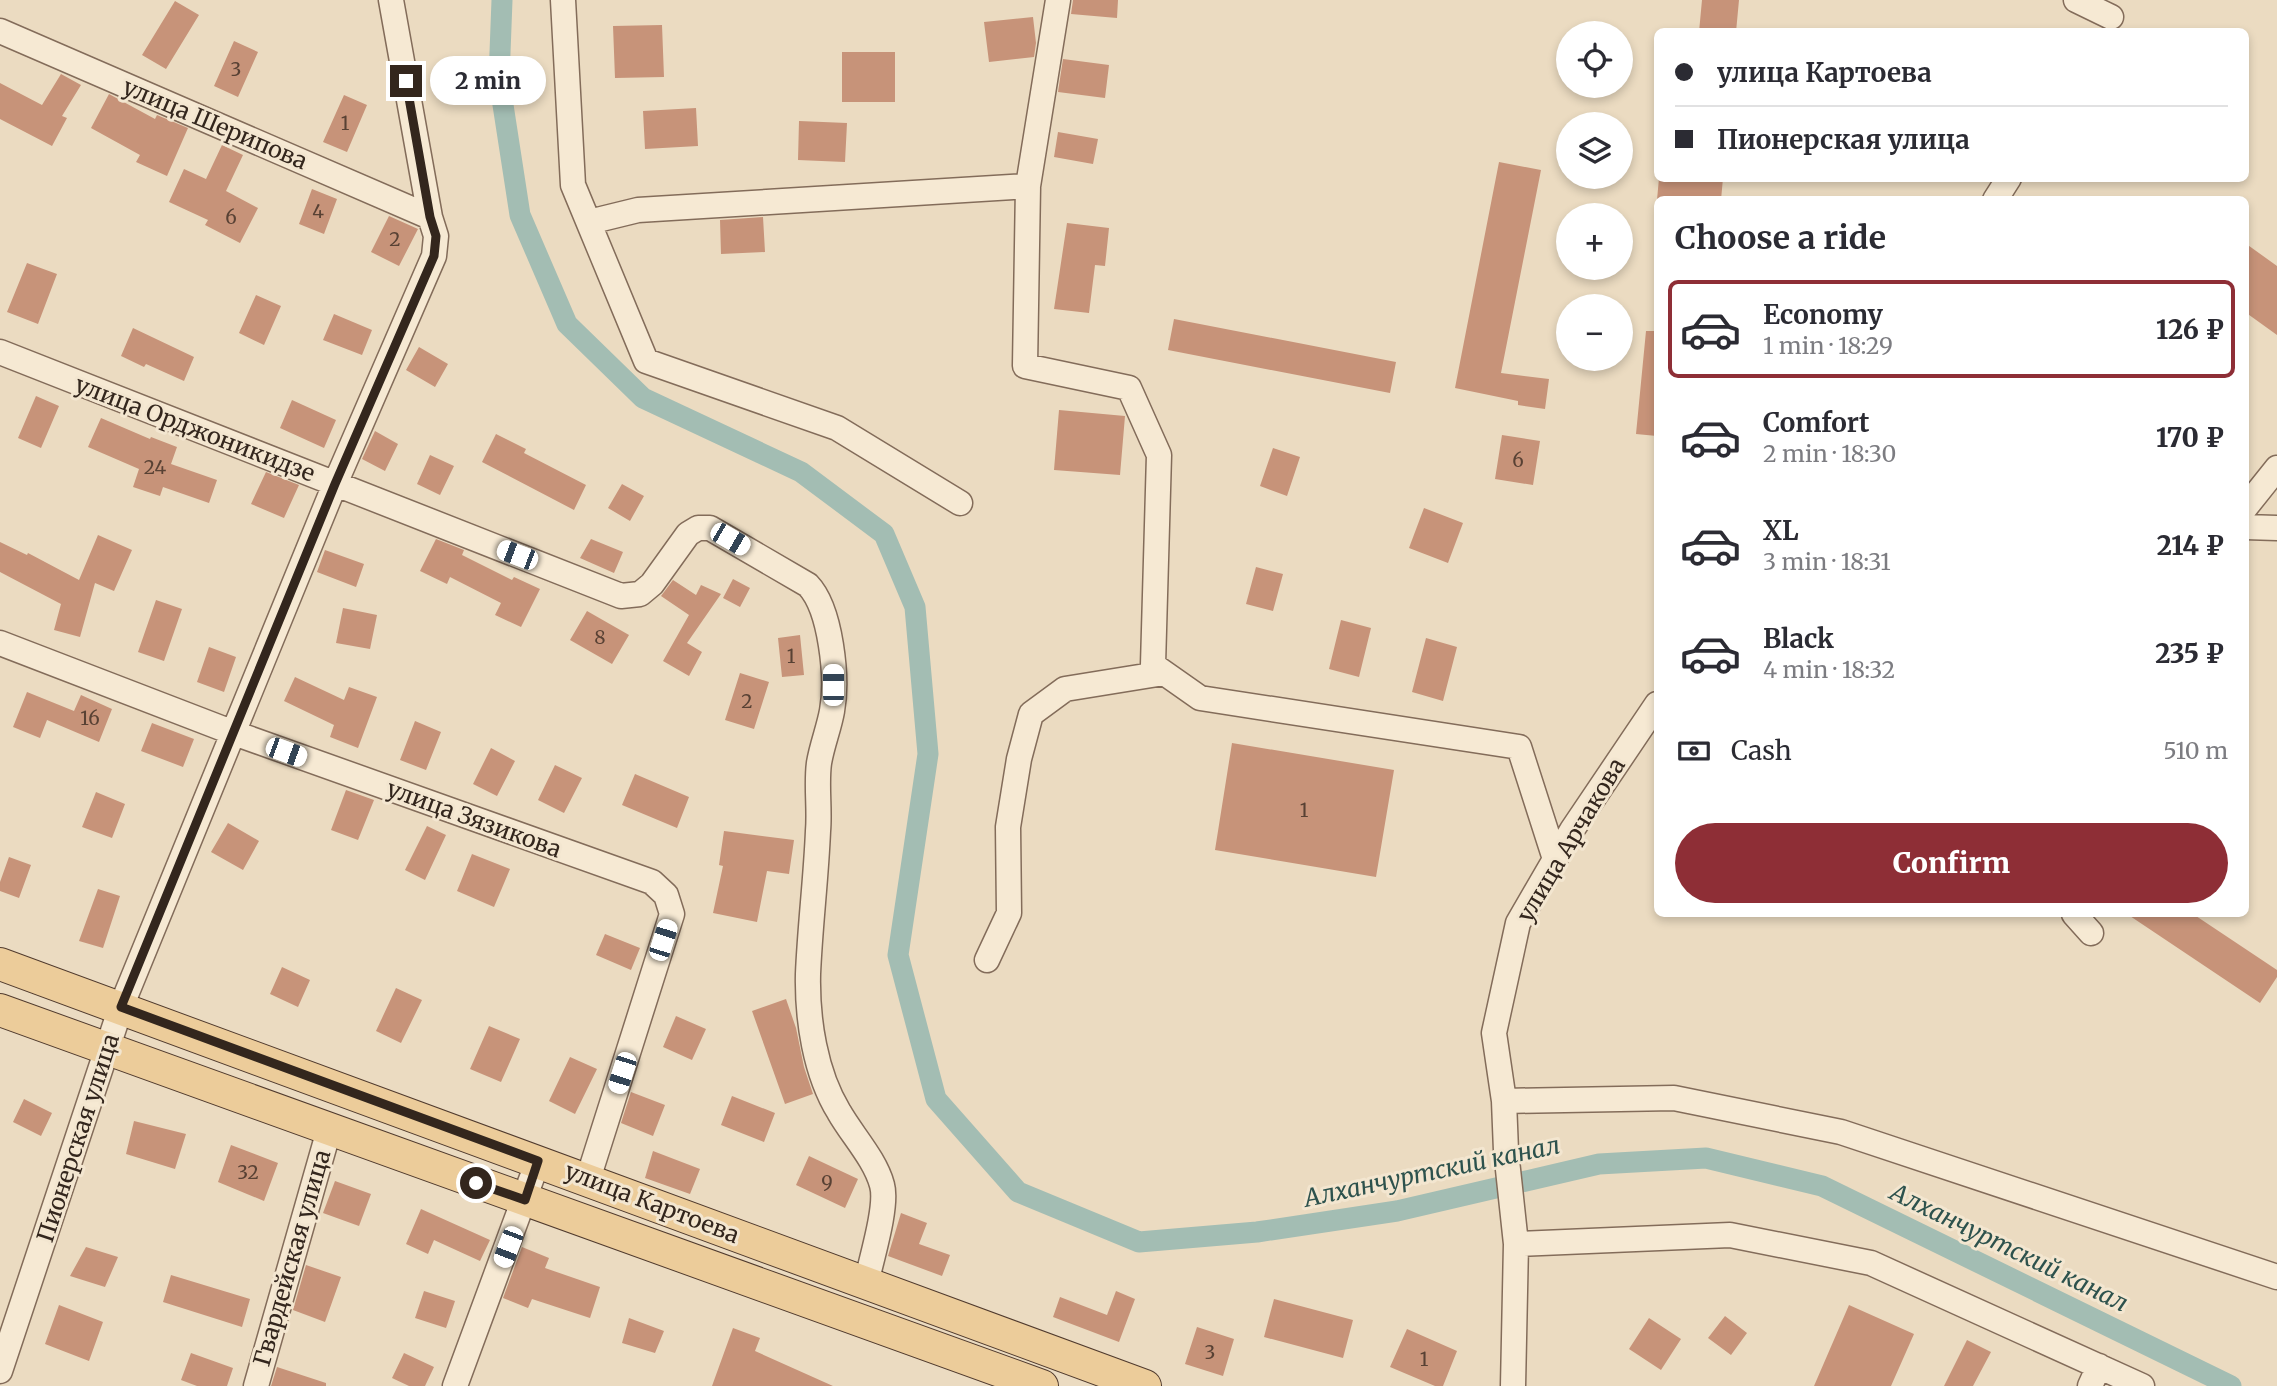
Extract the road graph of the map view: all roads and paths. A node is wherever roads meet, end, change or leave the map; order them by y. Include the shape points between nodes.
1 (391, 0) edge
2 (563, 0) edge
3 (1058, 0) edge
4 (2076, 0) edge
5 (2111, 16) edge
6 (0, 32) edge
7 (1028, 186) junction
8 (430, 217) junction
9 (589, 222) junction
10 (0, 352) edge
11 (2277, 468) edge
12 (335, 484) junction
13 (960, 503) dead end
14 (2249, 503) edge
15 (2249, 527) edge
16 (2277, 528) edge
17 (0, 643) edge
18 (1164, 673) junction
19 (1654, 708) edge
20 (234, 733) junction
21 (1555, 859) junction
22 (2077, 917) edge
23 (2091, 933) dead end
24 (987, 960) dead end
25 (0, 964) edge
26 (121, 1007) junction
27 (0, 1010) edge
28 (108, 1048) junction
29 (1504, 1101) junction
30 (329, 1130) junction
31 (538, 1161) junction
32 (588, 1180) junction
33 (525, 1200) junction
34 (1516, 1244) junction
35 (2277, 1277) edge
36 (866, 1284) junction
37 (1, 1364) edge
38 (2095, 1376) edge
39 (256, 1386) edge
40 (455, 1386) edge
41 (1042, 1386) edge
42 (1145, 1386) edge
43 (1513, 1386) edge
44 (2142, 1386) edge

1 - 8 street, Пионерская улица
2 - 9 street via 573,185
3 - 7 street
4 - 5 street
6 - 8 street, улица Шерипова
7 - 9 street via 638,210
7 - 18 street via 1025,366 1129,388 1159,456 1153,665
8 - 12 street, Пионерская улица via 436,236 434,256
9 - 13 street via 646,361 837,428
10 - 12 street, улица Орджоникидзе
11 - 14 street
12 - 20 street, Пионерская улица
12 - 36 street, улица Орджоникидзе via 621,596 640,594 652,584 698,527 710,528 817,594 833,661 833,709 819,763 808,977 821,1071 837,1109 883,1186
15 - 16 street
17 - 20 street, улица Зязикова
18 - 21 street via 1200,698 1519,747
18 - 24 street via 1065,689 1031,714 1008,827 1009,913
19 - 21 street, улица Арчакова
20 - 26 street, Пионерская улица
20 - 32 street, улица Зязикова via 652,883 666,895 672,914
21 - 29 street, улица Арчакова via 1518,922 1494,1033
22 - 23 street
25 - 26 main road, улица Картоева
26 - 28 street, Пионерская улица
26 - 31 main road, улица Картоева
27 - 28 main road, улица Картоева
28 - 30 main road, улица Картоева
28 - 37 street, Пионерская улица
29 - 34 street, улица Арчакова
29 - 35 street via 1674,1098 1841,1132
30 - 33 main road, улица Картоева
30 - 39 street, Гвардейская улица
31 - 32 main road, улица Картоева
31 - 33 street
32 - 36 main road, улица Картоева
33 - 40 street
33 - 41 main road, улица Картоева
34 - 38 street via 1730,1235 1871,1263
34 - 43 street
36 - 42 main road, улица Картоева
38 - 44 street

